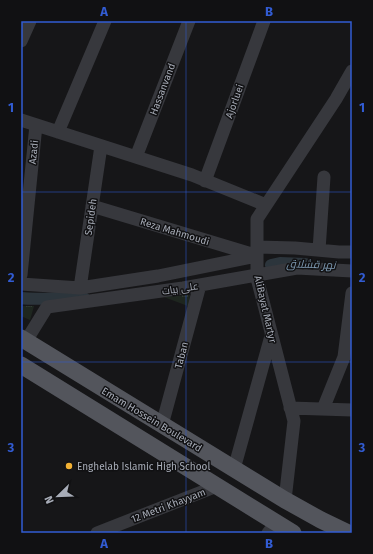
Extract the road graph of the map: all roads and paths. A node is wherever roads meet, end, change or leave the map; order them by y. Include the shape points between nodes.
1 (30, 21) edge
2 (105, 21) edge
3 (189, 21) edge
4 (264, 21) edge
5 (21, 41) edge
6 (352, 72) edge
7 (21, 120) edge
8 (36, 125) junction
9 (58, 132) junction
10 (101, 146) junction
11 (136, 157) junction
12 (324, 177) dead end
13 (205, 180) junction
14 (266, 205) junction
15 (92, 206) junction
16 (319, 250) junction
17 (257, 251) junction
18 (352, 252) edge
19 (352, 271) edge
20 (257, 274) junction
21 (21, 275) edge
22 (21, 284) edge
23 (200, 285) junction
24 (80, 288) junction
25 (352, 293) edge
26 (271, 334) junction
27 (24, 340) edge
28 (21, 365) edge
29 (290, 408) junction
30 (323, 409) junction
31 (352, 410) edge
32 (162, 426) junction
33 (234, 469) junction
34 (217, 486) junction
35 (285, 500) junction
36 (272, 528) edge
37 (103, 532) edge
38 (293, 533) edge
39 (348, 533) edge

1 - 5 street
2 - 9 street
3 - 11 street, Hassanvand
4 - 13 street, Ajorluei
6 - 14 street, AliBayat Martyr
7 - 8 street
8 - 9 street
8 - 21 street, Azadi
9 - 10 street
10 - 11 street
10 - 15 street, Sepideh
11 - 13 street
12 - 16 street
13 - 14 street
14 - 17 street, AliBayat Martyr via 257,219
15 - 17 street, Reza Mahmoudi
15 - 24 street, Sepideh
16 - 17 street via 295,248
16 - 18 street
17 - 20 street, AliBayat Martyr
17 - 24 street, علی بیات via 158,276
19 - 20 street, علی بیات via 297,268
20 - 23 street, علی بیات
20 - 26 street, AliBayat Martyr
22 - 24 street, علی بیات
23 - 27 street, علی بیات via 46,307
23 - 32 street, Taban
25 - 30 street via 344,357
26 - 29 street, AliBayat Martyr
26 - 33 street
27 - 32 main road, Emam Hossein Boulevard
28 - 34 main road
29 - 30 street
29 - 35 street, AliBayat Martyr via 294,421
30 - 31 street
32 - 33 main road, Emam Hossein Boulevard
33 - 35 main road, Emam Hossein Boulevard
34 - 36 main road
34 - 37 street, 12 Metri Khayyam
35 - 39 main road, Emam Hossein Boulevard
36 - 38 main road

